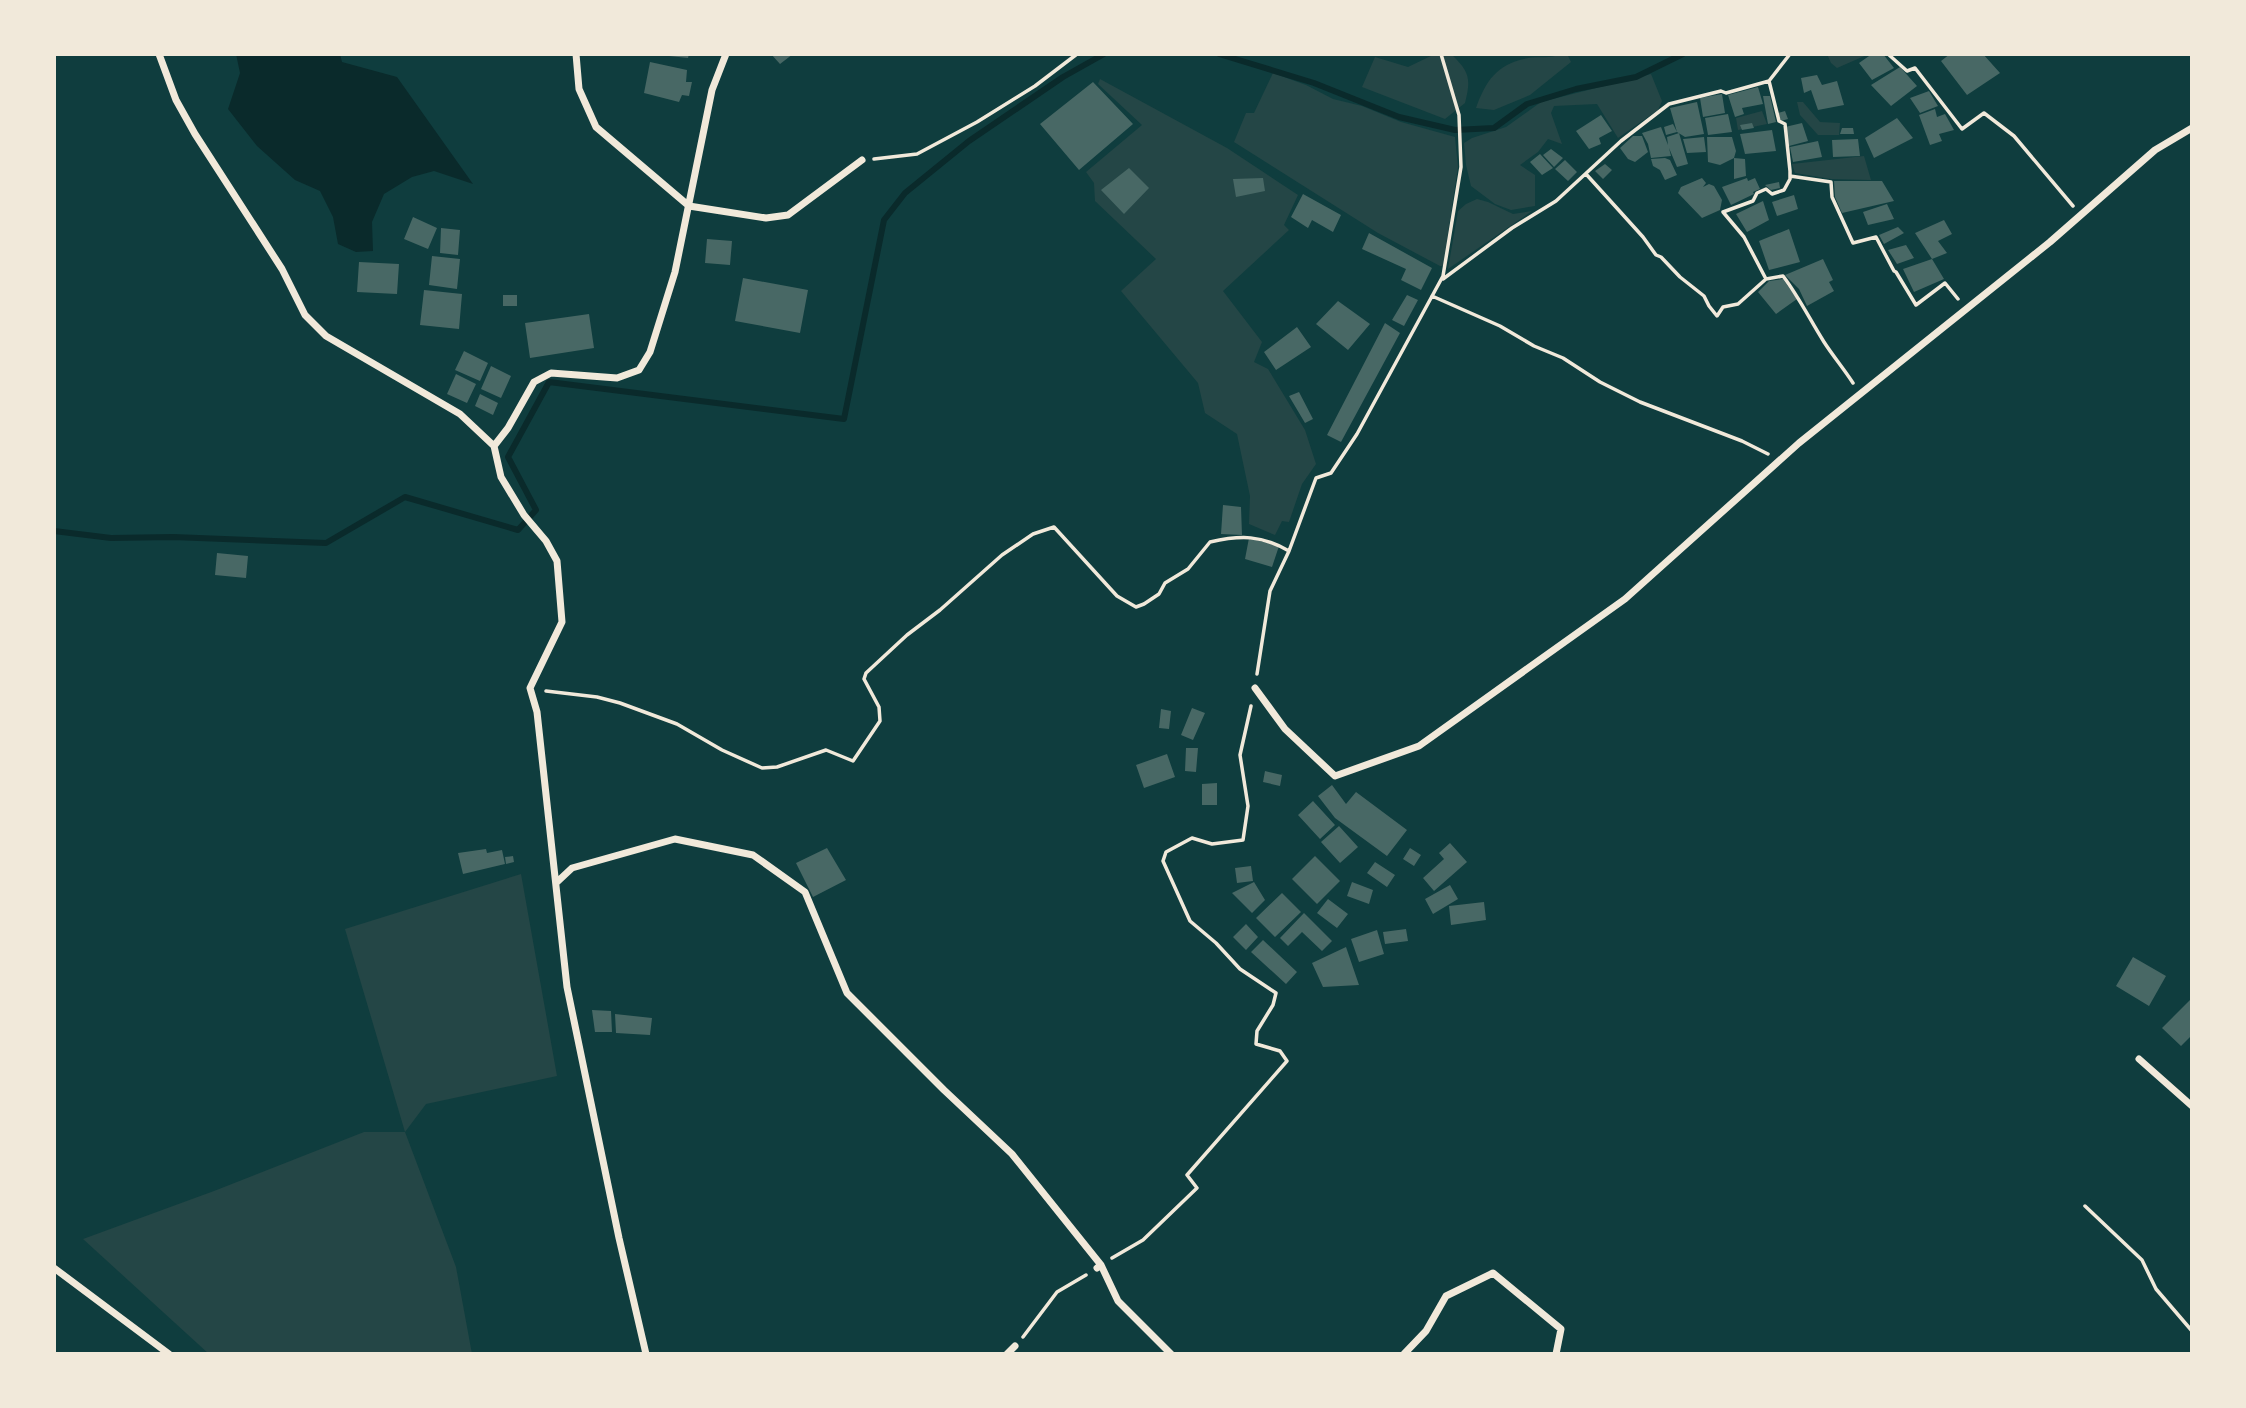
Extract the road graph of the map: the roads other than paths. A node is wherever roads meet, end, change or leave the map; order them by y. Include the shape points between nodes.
1 (159, 54) edge
2 (576, 54) edge
3 (726, 54) edge
4 (2190, 132) edge
5 (862, 160) road end
6 (689, 206) junction
7 (494, 446) junction
8 (1255, 688) road end
9 (556, 883) junction
10 (2139, 1059) dead end
11 (2192, 1106) edge
12 (54, 1268) edge
13 (1015, 1346) road end
14 (169, 1354) edge
15 (646, 1354) edge
16 (1007, 1354) edge
17 (1171, 1354) edge
18 (1404, 1354) edge
19 (1556, 1354) edge

1 - 7 street via 195,134 282,269 305,315 326,336 460,414
2 - 6 street via 579,89 596,127
3 - 6 street via 712,90
4 - 8 street via 2155,150 1779,460 1625,599 1419,746 1335,776 1285,729
5 - 6 street via 788,215 766,219
6 - 7 street via 650,352 639,370 617,378 551,373 534,382
7 - 9 street via 500,477 557,561 562,622 530,688 537,712
9 - 15 street via 567,987
9 - 17 street via 572,868 675,839 753,855 805,892 847,993 1012,1154 1099,1266 1118,1301
10 - 11 street
12 - 14 street
13 - 16 street
18 - 19 street via 1426,1331 1446,1296 1493,1273 1560,1329

